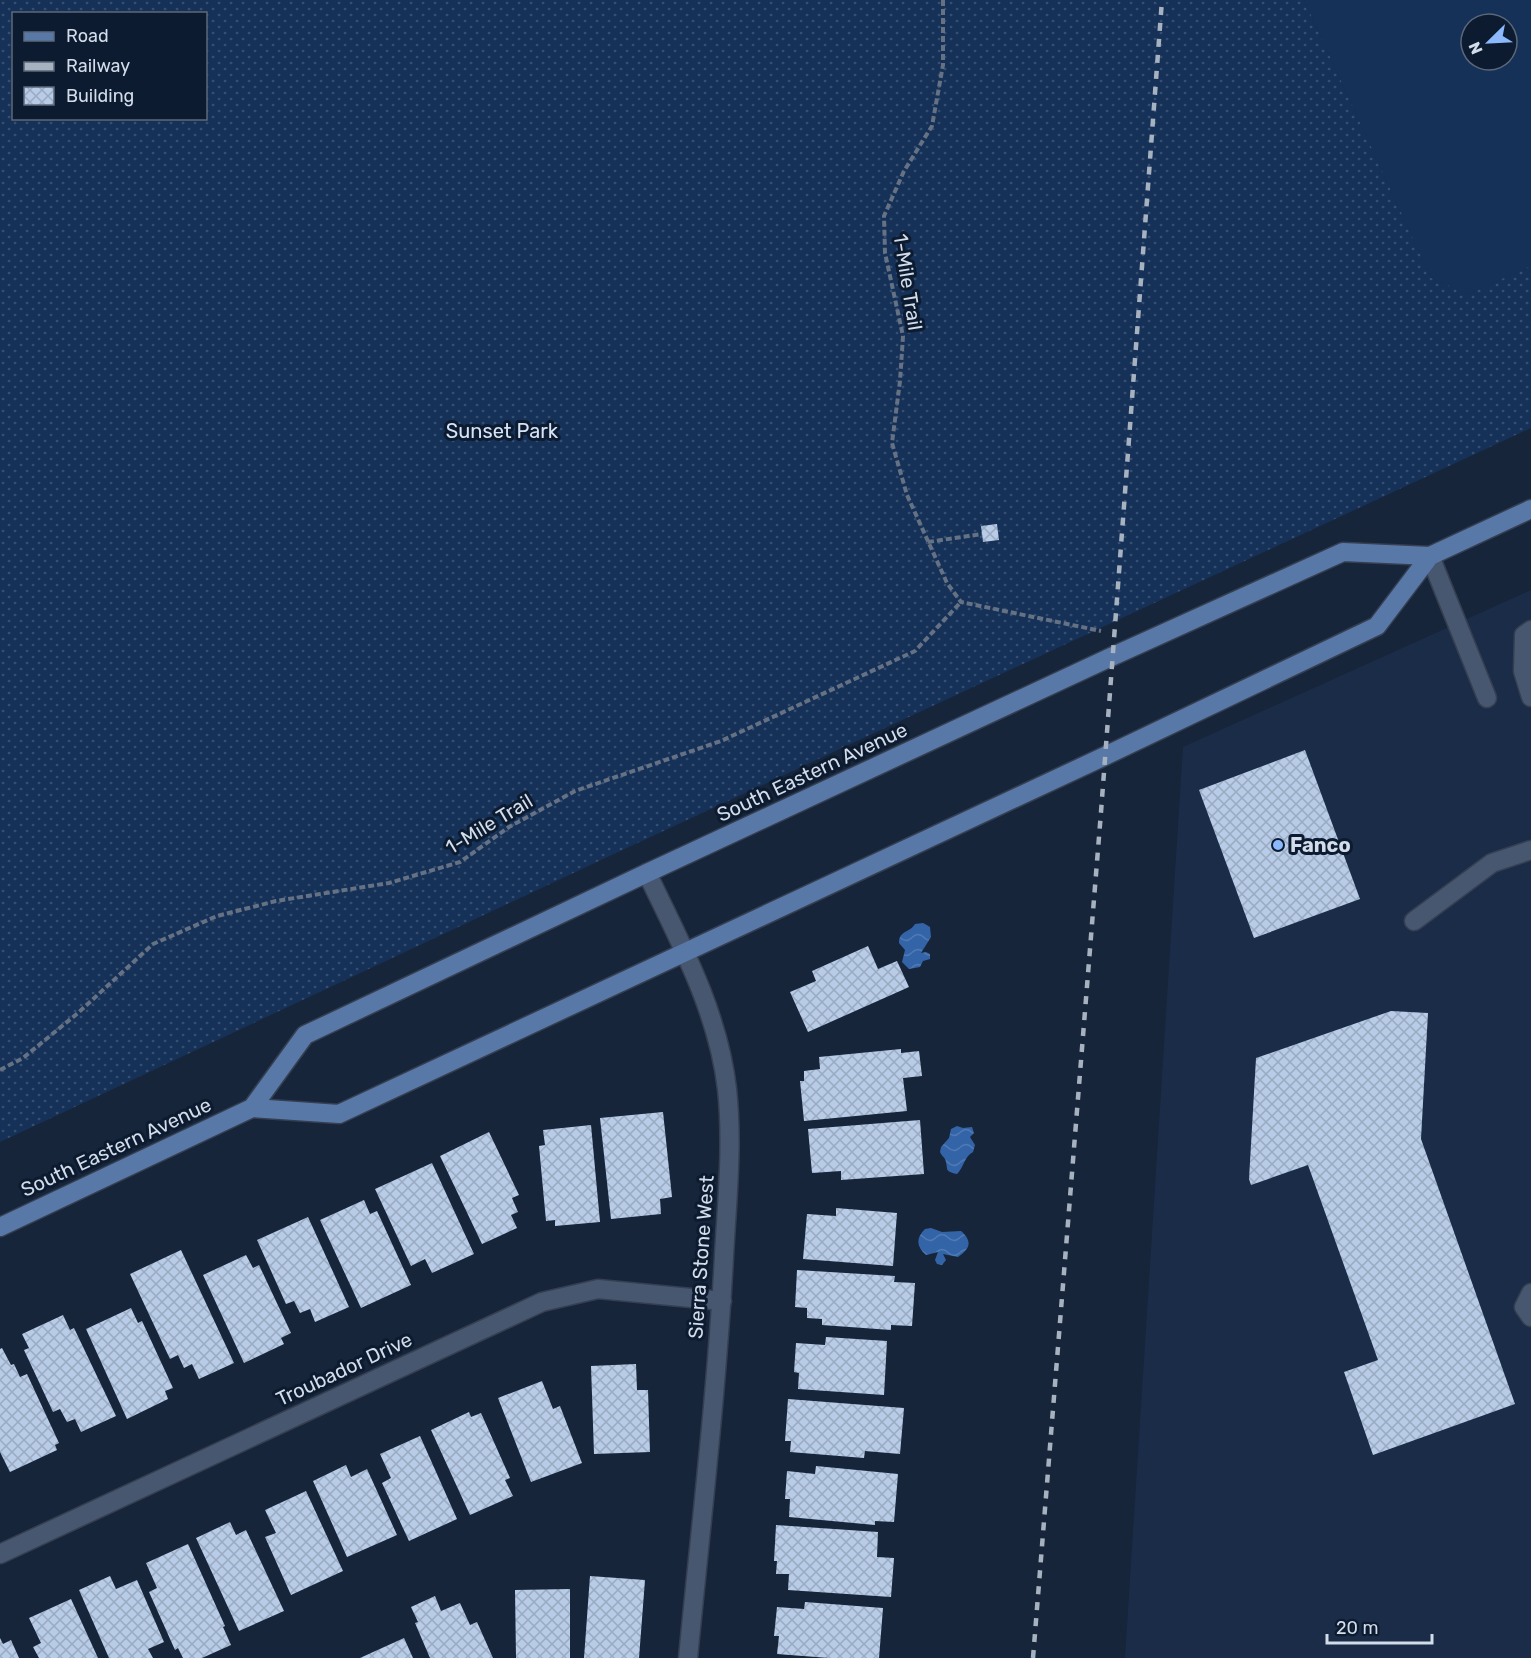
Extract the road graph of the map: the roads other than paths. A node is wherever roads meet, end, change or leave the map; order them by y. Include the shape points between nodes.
1 (1531, 509) edge
2 (1430, 556) junction
3 (1531, 630) edge
4 (1487, 698) dead end
5 (1531, 698) edge
6 (1531, 850) edge
7 (647, 873) junction
8 (1414, 921) dead end
9 (684, 952) junction
10 (252, 1108) junction
11 (0, 1227) edge
12 (1531, 1293) edge
13 (722, 1300) junction
14 (1531, 1317) edge
15 (0, 1554) edge
16 (688, 1658) edge

1 - 2 main road, South Eastern Avenue
2 - 4 street
2 - 7 main road, South Eastern Avenue via 1343,552
2 - 9 main road, South Eastern Avenue via 1377,627
3 - 5 street via 1524,635 1523,672
6 - 8 street via 1492,863
7 - 9 street, Sierra Stone West
7 - 10 main road, South Eastern Avenue via 305,1035
9 - 10 main road, South Eastern Avenue via 339,1114
9 - 13 street, Sierra Stone West via 706,1003 727,1088 730,1155
10 - 11 main road, South Eastern Avenue
12 - 14 street via 1524,1307
13 - 15 street, Troubador Drive via 598,1289 542,1302
13 - 16 street, Sierra Stone West

